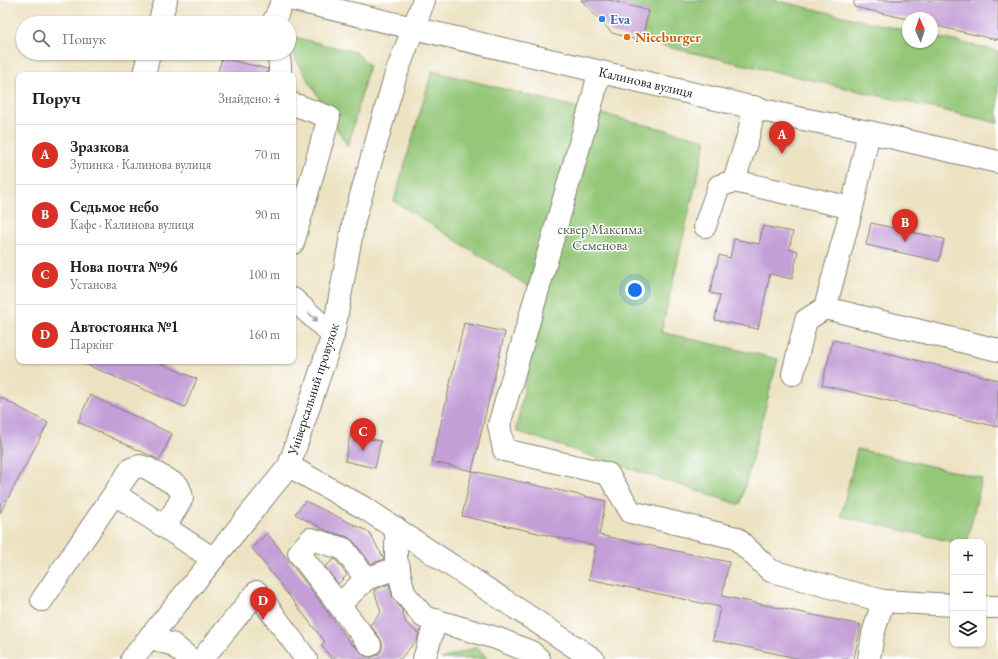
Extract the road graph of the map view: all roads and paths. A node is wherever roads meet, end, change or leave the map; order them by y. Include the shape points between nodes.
1 (166, 0) edge
2 (283, 0) edge
3 (294, 0) edge
4 (424, 0) edge
5 (161, 16) edge
6 (275, 16) edge
7 (414, 27) junction
8 (279, 60) edge
9 (280, 72) edge
10 (599, 72) junction
11 (296, 105) edge
12 (754, 107) junction
13 (869, 132) junction
14 (998, 162) edge
15 (734, 180) junction
16 (852, 208) junction
17 (705, 226) dead end
18 (296, 232) edge
19 (296, 302) edge
20 (824, 308) junction
21 (333, 335) junction
22 (998, 350) edge
23 (793, 374) dead end
24 (289, 466) junction
25 (115, 494) junction
26 (165, 527) junction
27 (396, 528) junction
28 (213, 559) junction
29 (398, 567) junction
30 (366, 579) junction
31 (42, 600) dead end
32 (883, 601) junction
33 (339, 605) junction
34 (950, 605) edge
35 (986, 607) edge
36 (998, 607) edge
37 (436, 620) junction
38 (151, 635) junction
39 (370, 645) dead end
40 (203, 658) edge
41 (132, 659) edge
42 (306, 659) edge
43 (424, 659) edge
44 (539, 659) edge
45 (593, 659) edge
46 (869, 659) edge

1 - 5 street
2 - 6 street
3 - 7 street, Калинова вулиця
4 - 7 street, Універсальний провулок
7 - 10 street, Калинова вулиця
7 - 21 street, Універсальний провулок via 395,77 354,220
8 - 9 street
10 - 12 street, Калинова вулиця
10 - 32 street via 499,425 504,450 608,474 631,512 736,538 771,571
11 - 18 street via 329,117
12 - 13 street, Калинова вулиця
12 - 15 street via 749,133
13 - 14 street, Калинова вулиця
13 - 16 street
15 - 16 street
15 - 17 street via 720,186
16 - 20 street
19 -> 21 street
20 - 22 street
20 - 23 street via 806,320
21 - 24 street, Універсальний провулок
24 - 27 street
24 - 28 street, Універсальний провулок
25 - 26 street
25 - 26 street via 132,469 140,466 178,486 182,498
25 - 31 street
26 - 28 street
27 - 29 street
27 - 45 street
28 - 38 street, Універсальний провулок
29 - 30 street
29 - 37 street via 404,593 424,617
30 - 33 street
30 - 33 street via 344,549 311,539 299,553
32 - 34 street
32 - 46 street
33 - 39 street
35 - 36 street
37 - 43 street
37 - 44 street via 496,638 532,652
38 - 40 street
38 - 41 street, Універсальний провулок
40 - 42 street via 257,592

